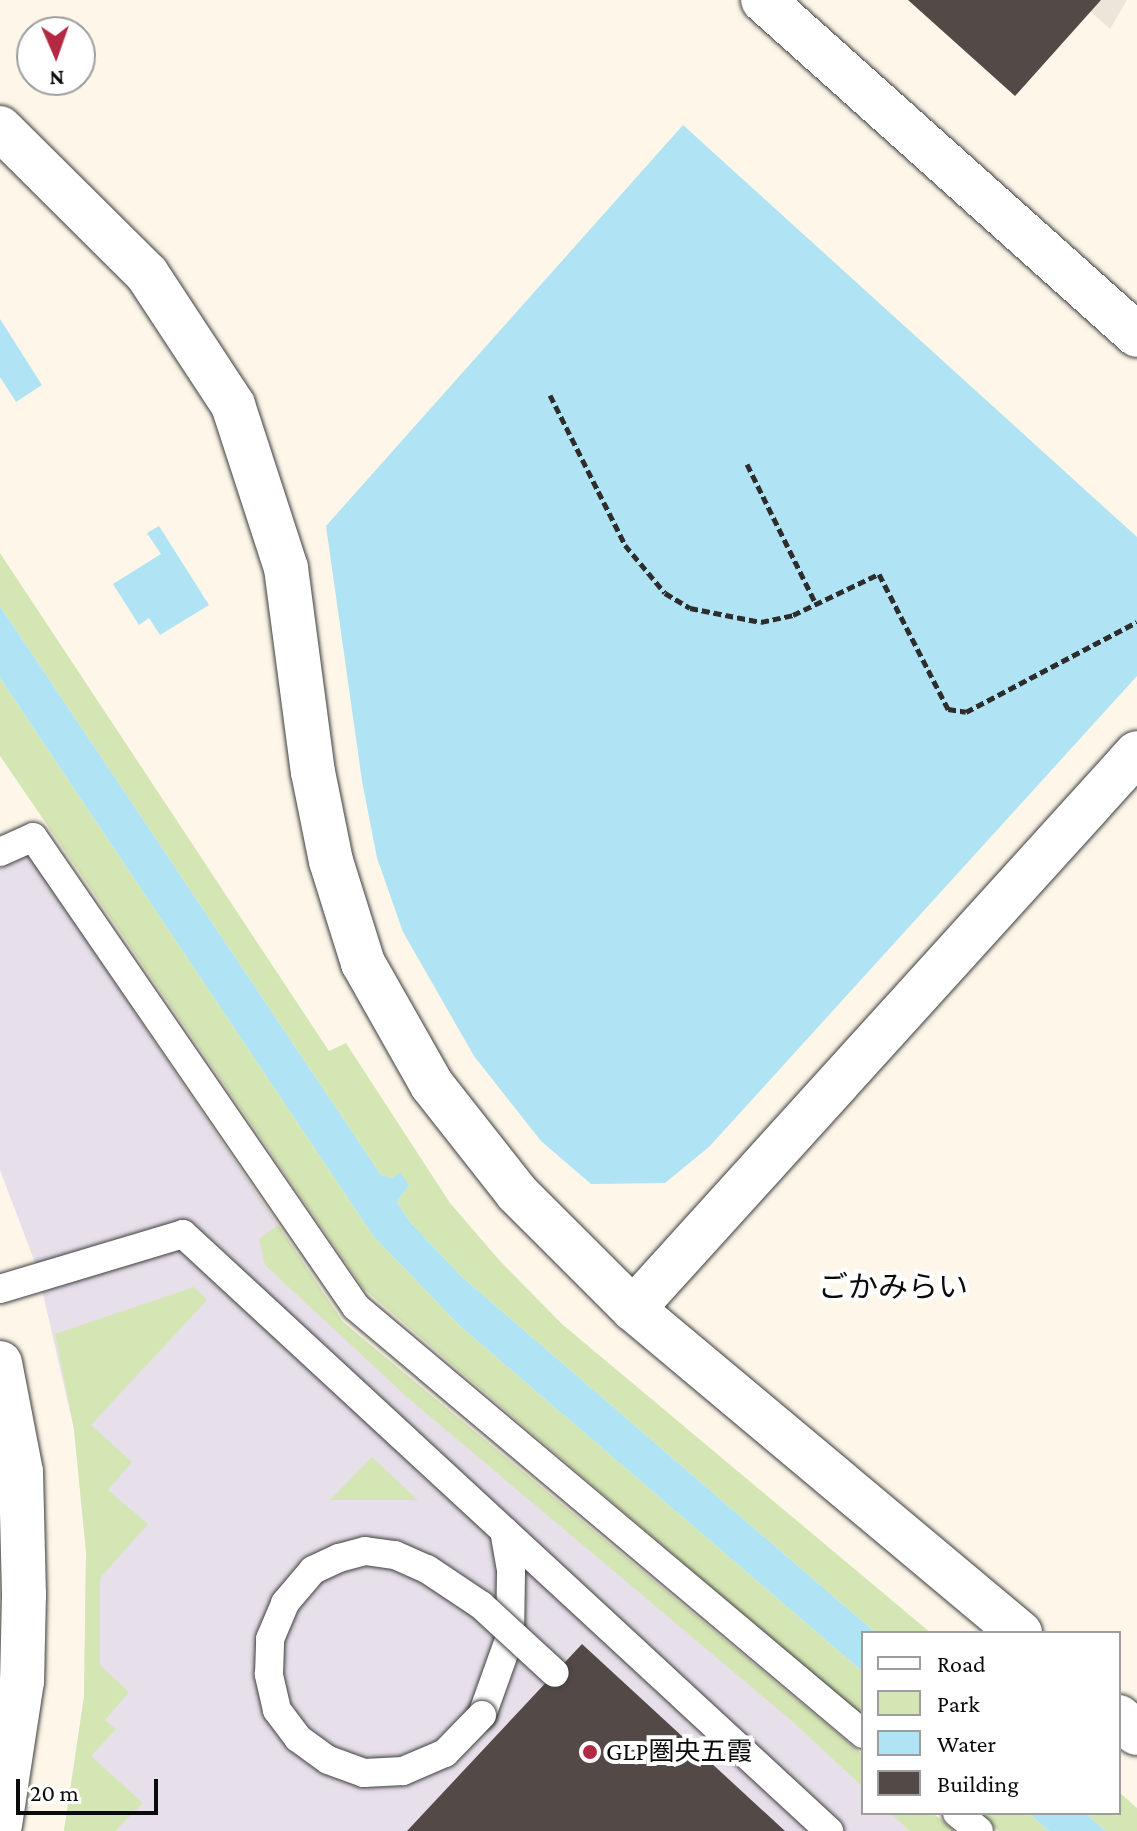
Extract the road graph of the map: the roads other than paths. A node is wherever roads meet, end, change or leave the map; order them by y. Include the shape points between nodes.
1 (763, 0) edge
2 (0, 128) edge
3 (1137, 335) edge
4 (1137, 753) edge
5 (0, 852) edge
6 (0, 1289) edge
7 (633, 1309) junction
8 (0, 1363) edge
9 (504, 1531) junction
10 (1018, 1631) edge
11 (555, 1673) dead end
12 (1121, 1719) edge
13 (861, 1732) edge
14 (1137, 1733) edge
15 (959, 1815) edge
16 (0, 1824) edge
17 (829, 1831) edge
18 (979, 1831) edge

1 - 3 street
2 - 7 street via 147,274 233,405 286,568 313,772 331,861 363,963 402,1037 432,1085 517,1193
4 - 7 street
5 - 13 lane via 33,837 356,1307
6 - 9 lane via 183,1234
7 - 10 street
8 - 16 street via 21,1472 24,1595 22,1681
9 - 11 lane, bridge via 511,1570 510,1637 482,1715 445,1753 403,1771 364,1773 328,1760 298,1738 277,1710 269,1674 270,1639 285,1603 313,1570 365,1551 395,1555 427,1569 481,1605
9 - 17 lane
12 - 14 street
15 - 18 lane

